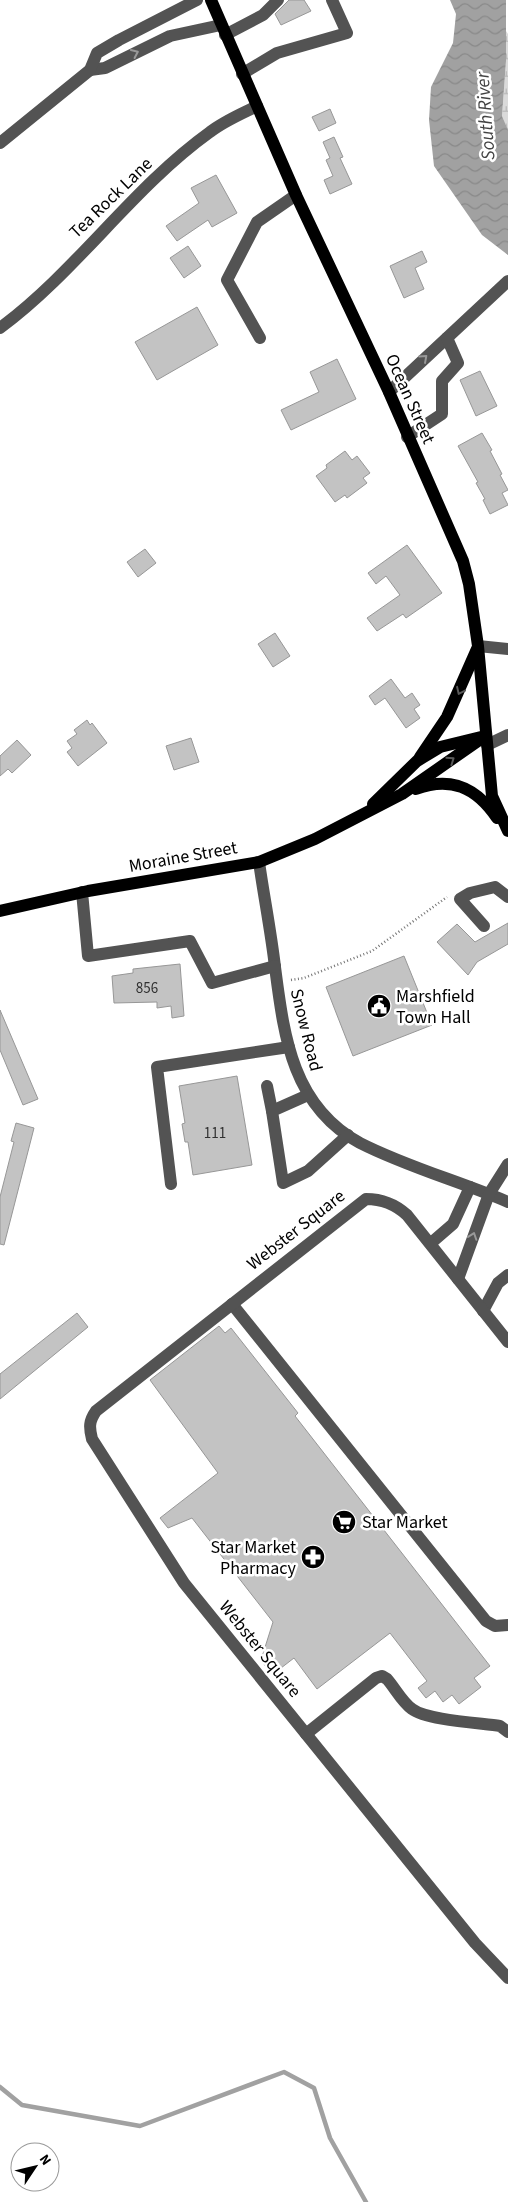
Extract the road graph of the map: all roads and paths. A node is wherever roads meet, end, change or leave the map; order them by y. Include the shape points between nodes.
1 (197, 0) edge
2 (211, 0) edge
3 (278, 0) edge
4 (332, 0) edge
5 (223, 30) junction
6 (90, 70) junction
7 (242, 74) junction
8 (256, 106) junction
9 (0, 143) edge
10 (296, 194) junction
11 (503, 285) edge
12 (0, 328) edge
13 (260, 338) dead end
14 (447, 338) junction
15 (389, 392) junction
16 (407, 437) junction
17 (478, 646) junction
18 (508, 649) edge
19 (508, 735) edge
20 (486, 740) junction
21 (417, 761) junction
22 (402, 794) junction
23 (364, 812) junction
24 (508, 831) edge
25 (508, 835) edge
26 (259, 862) junction
27 (82, 892) junction
28 (508, 896) edge
29 (460, 899) junction
30 (0, 911) edge
31 (484, 926) dead end
32 (275, 966) junction
33 (277, 983) junction
34 (289, 1047) junction
35 (267, 1086) dead end
36 (308, 1095) junction
37 (272, 1111) junction
38 (348, 1135) junction
39 (508, 1164) edge
40 (171, 1184) dead end
41 (470, 1187) junction
42 (489, 1194) junction
43 (508, 1202) edge
44 (431, 1244) junction
45 (508, 1275) edge
46 (458, 1280) junction
47 (232, 1304) junction
48 (483, 1310) junction
49 (508, 1342) edge
50 (508, 1625) edge
51 (508, 1732) edge
52 (306, 1734) junction
53 (508, 1978) edge

1 - 6 street via 97,53
2 - 5 main road, Ocean Street
3 - 5 street via 263,15
4 - 7 street via 347,33 277,53
6 -> 5 street via 105,68 170,36
5 - 7 main road, Ocean Street
6 - 9 street
7 - 8 main road, Ocean Street
8 - 10 main road, Ocean Street
8 - 12 street, Tea Rock Lane via 210,131 181,155 49,286
10 - 13 street via 257,222 227,280
10 - 15 main road, Ocean Street
11 - 14 street
15 -> 14 street
14 - 16 street via 458,363 442,381 442,414
15 - 16 main road, Ocean Street
16 - 17 main road, Ocean Street via 463,561
17 - 18 street
17 - 20 main road, Ocean Street
17 -> 21 main road via 447,717
19 - 20 street
20 - 21 main road, Moraine Street via 440,747
22 -> 20 main road, Moraine Street
20 - 24 main road, Ocean Street via 492,796
21 - 23 main road, Moraine Street
22 - 23 main road, Moraine Street
22 - 25 main road via 432,784 454,783 479,797
23 - 26 main road, Moraine Street via 315,839
26 - 27 main road, Moraine Street
26 - 32 street, Snow Road
27 - 30 main road, Moraine Street
27 - 32 street via 88,956 190,941 212,983
28 - 29 street via 495,887
29 - 31 street
29 - 33 path via 449,896 372,951 304,978
32 - 33 street, Snow Road
33 - 34 street, Snow Road
34 - 36 street, Snow Road
34 - 40 street via 157,1067
35 - 37 street
36 - 37 street
36 - 38 street, Snow Road via 320,1113
37 - 38 street via 283,1183 308,1171
38 - 41 street, Snow Road via 399,1161
39 - 42 street
41 - 42 street, Snow Road
41 - 44 street via 453,1224
42 - 43 street, Snow Road
46 -> 42 street
44 - 46 street, Webster Square
44 - 47 street, Webster Square via 395,1205 366,1199
45 - 48 street via 498,1283
46 - 48 street, Webster Square
47 - 50 street via 486,1621 495,1626
47 - 52 street, Webster Square via 96,1411 89,1427 92,1439 184,1583
48 - 49 street, Webster Square
51 - 52 street via 500,1726 418,1712 382,1676
52 - 53 street, Webster Square

